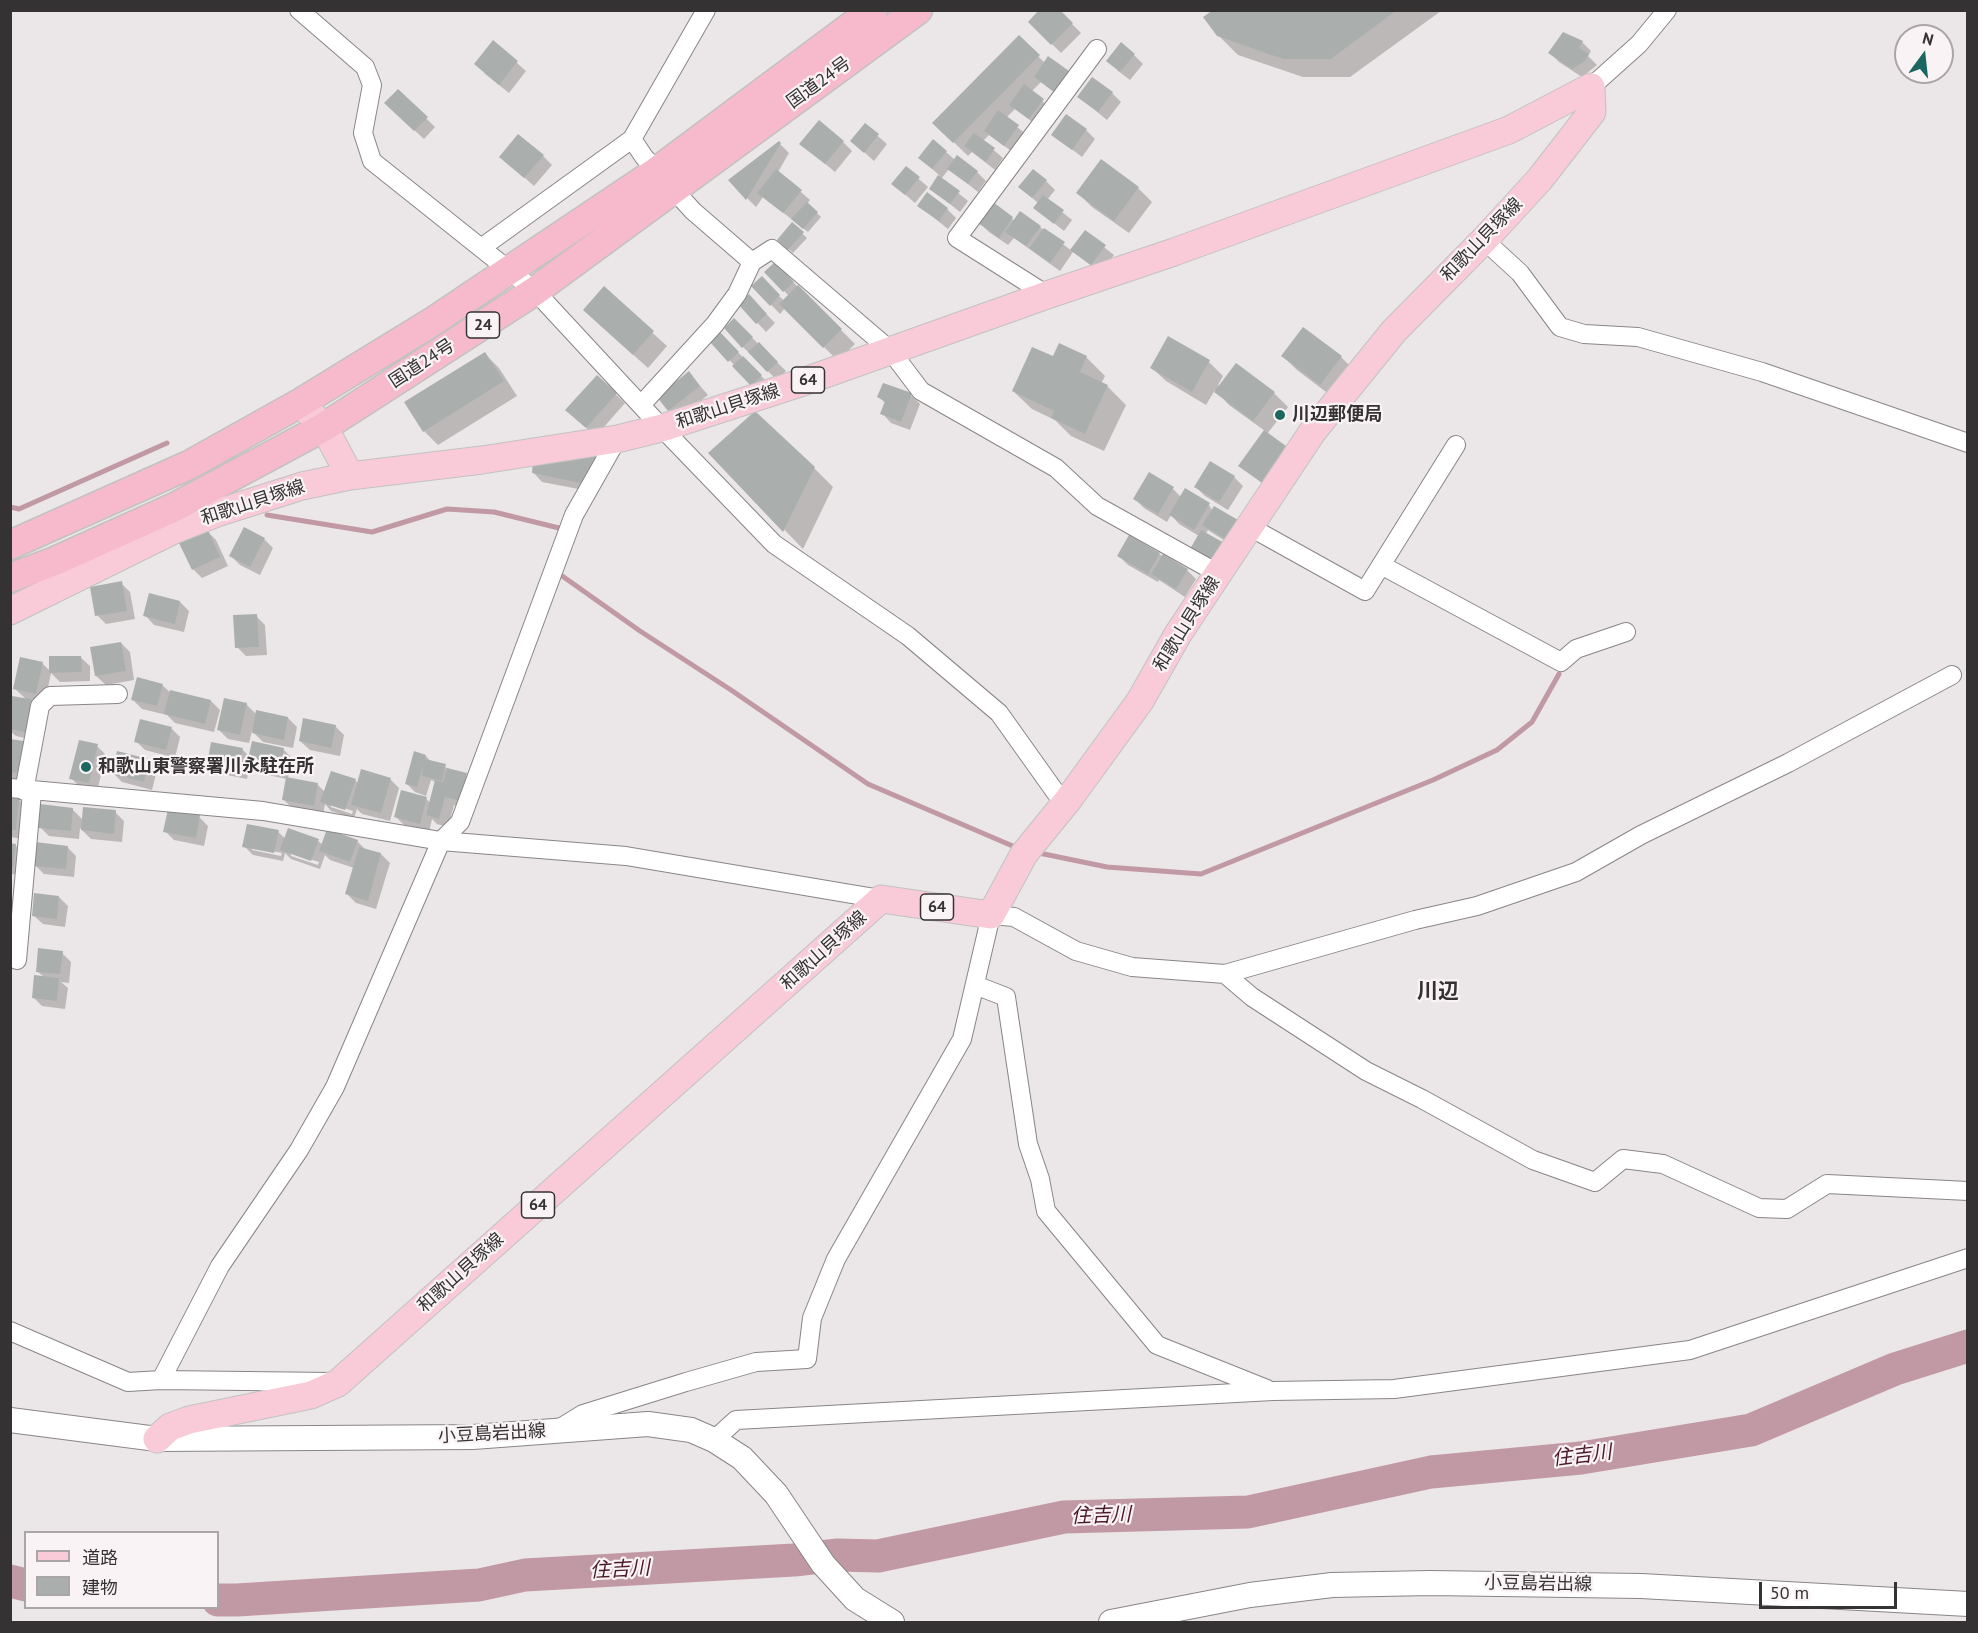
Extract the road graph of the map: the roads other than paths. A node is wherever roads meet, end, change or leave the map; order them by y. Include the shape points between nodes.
1 (299, 10) edge
2 (706, 10) edge
3 (873, 10) edge
4 (918, 10) edge
5 (1666, 10) edge
6 (1098, 49) dead end
7 (1591, 87) junction
8 (632, 139) junction
9 (665, 180) junction
10 (1484, 240) junction
11 (481, 248) junction
12 (752, 262) junction
13 (509, 271) junction
14 (535, 291) junction
15 (1047, 295) junction
16 (890, 350) junction
17 (300, 403) junction
18 (641, 405) junction
19 (324, 427) junction
20 (662, 428) junction
21 (617, 439) junction
22 (1968, 443) edge
23 (1456, 445) dead end
24 (350, 476) junction
25 (1250, 526) junction
26 (10, 545) edge
27 (1381, 565) junction
28 (1220, 574) junction
29 (10, 578) edge
30 (10, 611) edge
31 (1626, 632) dead end
32 (1952, 675) dead end
33 (118, 694) dead end
34 (22, 790) edge
35 (1068, 800) junction
36 (441, 841) junction
37 (881, 899) junction
38 (991, 915) junction
39 (17, 960) dead end
40 (1225, 974) junction
41 (975, 985) junction
42 (1968, 1191) edge
43 (1968, 1258) edge
44 (10, 1331) edge
45 (161, 1380) junction
46 (338, 1383) junction
47 (1273, 1391) junction
48 (10, 1420) edge
49 (556, 1431) junction
50 (158, 1438) junction
51 (714, 1440) junction
52 (1968, 1604) edge
53 (892, 1623) edge
54 (1111, 1623) edge

1 - 11 street via 365,67 372,85 363,133 372,161
2 - 8 street
3 - 9 highway, 国道24号 / 24
4 - 9 highway, 国道24号 / 24
5 - 7 street via 1639,44
6 - 15 street via 957,238
7 - 10 main road, 和歌山貝塚線 via 1592,112 1540,179
7 - 15 main road, 和歌山貝塚線 / 64 via 1509,130
8 - 9 street
8 - 11 street
9 - 12 street via 693,211
9 - 13 highway, 国道24号 / 24
9 - 14 highway, 国道24号 / 24
10 - 22 street via 1520,273 1560,327 1584,334 1638,338 1740,366
10 - 25 main road, 和歌山貝塚線 via 1394,331 1313,431
11 - 13 street
12 - 16 street via 772,249
12 - 18 street via 737,294 715,324
13 - 14 street
13 - 17 highway, 国道24号 / 24
14 - 18 street
14 - 19 highway, 国道24号 / 24
15 - 16 main road, 和歌山貝塚線 / 64
16 - 20 main road, 和歌山貝塚線 / 64
16 - 28 street via 921,391 1056,468 1097,506
17 - 19 main road
17 - 26 highway, 国道24号 / 24 via 189,465
18 - 20 street
19 - 24 main road
19 - 29 highway, 国道24号 / 24 via 175,507
20 - 21 main road, 和歌山貝塚線 / 64
20 - 35 street via 774,544 908,636 999,713 1056,793
21 - 24 main road, 和歌山貝塚線 / 64
21 - 36 street via 574,515 460,822
23 - 27 street
24 - 30 main road, 和歌山貝塚線 / 64 via 302,486 174,530
25 - 27 street via 1365,591
25 - 28 main road, 和歌山貝塚線
27 - 31 street via 1561,662 1576,649
28 - 35 main road, 和歌山貝塚線 via 1178,634 1140,701
32 - 40 street via 1576,872 1477,906
33 - 34 street via 51,696 40,706
34 - 36 street via 263,811
34 - 39 street
35 - 38 main road, 和歌山貝塚線 via 1024,854
36 - 37 street via 626,856
36 - 45 street via 335,1087 299,1150 220,1266
37 - 38 main road, 和歌山貝塚線 / 64
37 - 46 main road, 和歌山貝塚線 / 64
38 - 40 street via 1014,917 1076,951 1132,968
38 - 41 street
40 - 42 street via 1251,997 1366,1071 1533,1160 1595,1182 1623,1159 1663,1164 1759,1208 1787,1209 1827,1185
41 - 47 street via 1006,997 1028,1144 1046,1211 1157,1345
41 - 49 street via 962,1039 836,1258 812,1318 807,1359 756,1362 686,1382 583,1414
43 - 47 street via 1690,1350 1394,1389
44 - 45 street via 128,1382
45 - 46 street
46 - 50 main road, 和歌山貝塚線 / 64 via 311,1395 189,1420 170,1427
47 - 51 street via 736,1420
48 - 50 main road, 小豆島岩出線
49 - 50 main road, 小豆島岩出線 via 473,1437
49 - 51 main road, 小豆島岩出線 via 648,1424 691,1430
51 - 53 main road, 小豆島岩出線 via 742,1458 776,1494 823,1564 855,1599
52 - 54 main road, 小豆島岩出線 via 1641,1586 1332,1585 1250,1595

